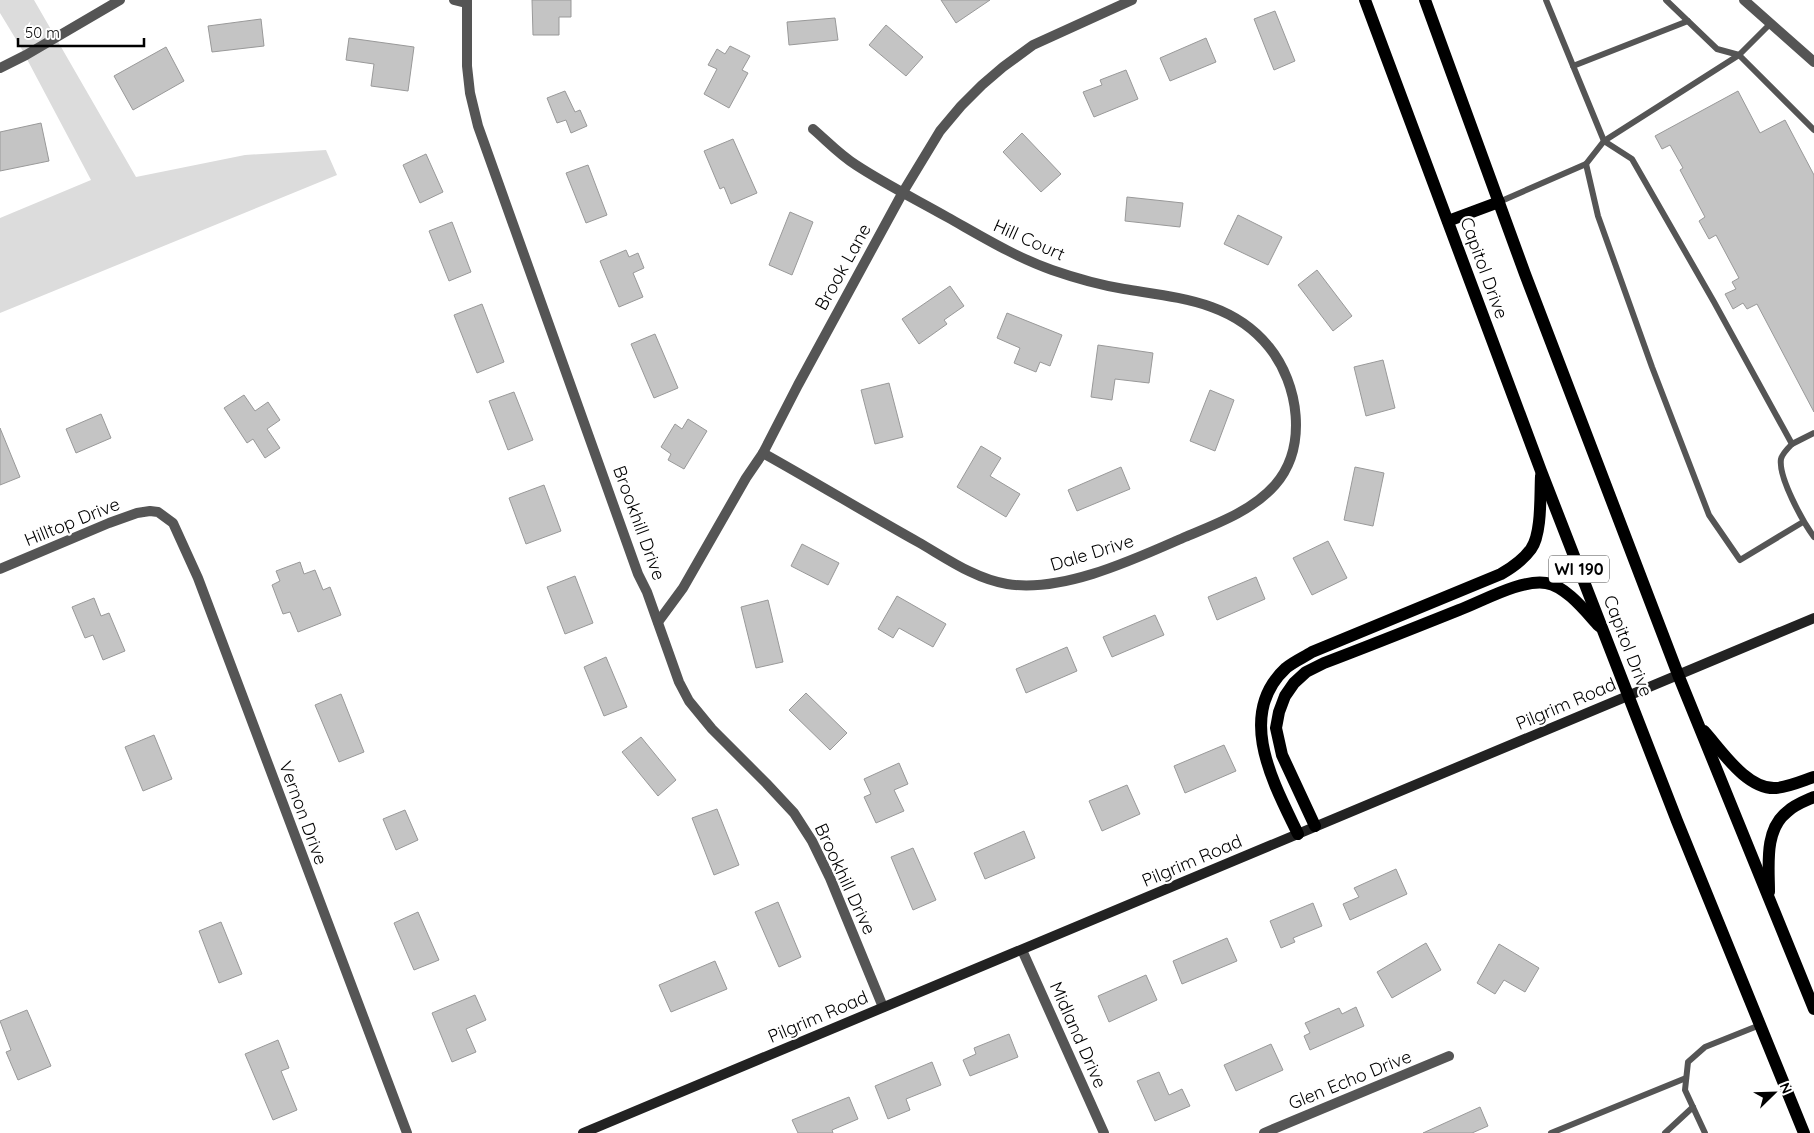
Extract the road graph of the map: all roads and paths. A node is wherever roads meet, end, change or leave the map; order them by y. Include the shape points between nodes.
1 (120, 0) edge
2 (454, 0) edge
3 (1132, 0) edge
4 (1365, 0) edge
5 (1425, 0) edge
6 (1546, 0) edge
7 (1666, 0) edge
8 (1744, 0) edge
9 (467, 1) edge
10 (1688, 21) junction
11 (1770, 24) junction
12 (1739, 55) junction
13 (1814, 62) edge
14 (1573, 66) junction
15 (0, 68) edge
16 (813, 129) dead end
17 (1814, 130) edge
18 (1604, 141) junction
19 (1586, 164) junction
20 (903, 192) junction
21 (1499, 202) junction
22 (1448, 221) junction
23 (1253, 331) joint
24 (1814, 433) edge
25 (1792, 444) junction
26 (763, 453) junction
27 (1541, 472) junction
28 (158, 512) joint
29 (1803, 522) junction
30 (1814, 537) edge
31 (0, 569) edge
32 (1814, 618) edge
33 (658, 622) junction
34 (1603, 631) junction
35 (1698, 723) junction
36 (1814, 777) edge
37 (1814, 797) edge
38 (1315, 826) junction
39 (1298, 834) junction
40 (1769, 900) junction
41 (1022, 950) junction
42 (883, 1008) junction
43 (1814, 1009) edge
44 (1760, 1025) junction
45 (1449, 1056) dead end
46 (1686, 1078) junction
47 (1693, 1107) junction
48 (407, 1133) edge
49 (583, 1133) edge
50 (1104, 1133) edge
51 (1264, 1133) edge
52 (1551, 1133) edge
53 (1665, 1133) edge
54 (1705, 1133) edge
55 (1804, 1133) edge

1 - 15 street
2 - 9 street
3 - 20 street, Brook Lane via 1033,45 1003,66 960,106 940,130
4 - 22 main road, Capitol Drive / WI 190
5 - 21 main road, Capitol Drive / WI 190
6 - 14 lane
7 - 10 lane
8 - 11 street
9 - 33 street, Brookhill Drive via 467,66 478,126
10 - 12 lane via 1717,49
10 - 14 lane
11 - 12 lane
11 - 13 street
12 - 17 lane
12 - 18 lane
14 - 18 lane
16 - 20 street, Hill Court via 854,164
18 - 19 lane
18 - 25 lane via 1632,160
19 - 21 lane
19 - 29 lane via 1598,216 1709,516 1740,560
20 - 23 street, Hill Court via 996,245 1050,270 1122,289 1196,302 1228,313
20 - 26 street, Brook Lane
21 - 22 main road
21 - 35 main road, Capitol Drive / WI 190
22 - 27 main road, Capitol Drive / WI 190
23 - 26 street, Dale Drive via 1270,348 1291,388 1295,439 1285,471 1267,493 1236,513 1149,553 1090,575 1036,585 1011,585 983,577
24 - 25 lane
25 - 29 lane via 1781,457 1781,471
26 - 33 street, Brook Lane via 683,588
27 - 34 main road, Capitol Drive / WI 190
27 - 39 main road via 1538,529 1532,548 1518,564 1502,574 1312,652 1287,667 1274,682 1262,707 1261,738 1275,786
28 - 31 street, Hilltop Drive via 138,513 116,520
28 - 48 street, Vernon Drive via 173,523 198,578
29 - 30 lane
32 - 38 main road, Pilgrim Road
33 - 42 street, Brookhill Drive via 689,700 712,729 794,813 812,841
34 - 38 main road via 1558,587 1534,583 1306,672 1285,696 1276,728 1282,755
34 - 44 main road, Capitol Drive / WI 190
35 - 36 main road via 1746,778 1762,787 1792,785
35 - 40 main road, Capitol Drive / WI 190
37 - 40 main road via 1786,812 1775,826 1770,843
38 - 39 main road, Pilgrim Road
39 - 41 main road, Pilgrim Road
40 - 43 main road, Capitol Drive / WI 190
41 - 42 main road, Pilgrim Road
41 - 50 street, Midland Drive
42 - 49 main road, Pilgrim Road
44 - 46 lane via 1705,1047 1688,1062
44 - 55 main road, Capitol Drive / WI 190
45 - 51 street, Glen Echo Drive
46 - 47 lane via 1685,1090
46 - 52 lane
47 - 53 lane
47 - 54 lane

